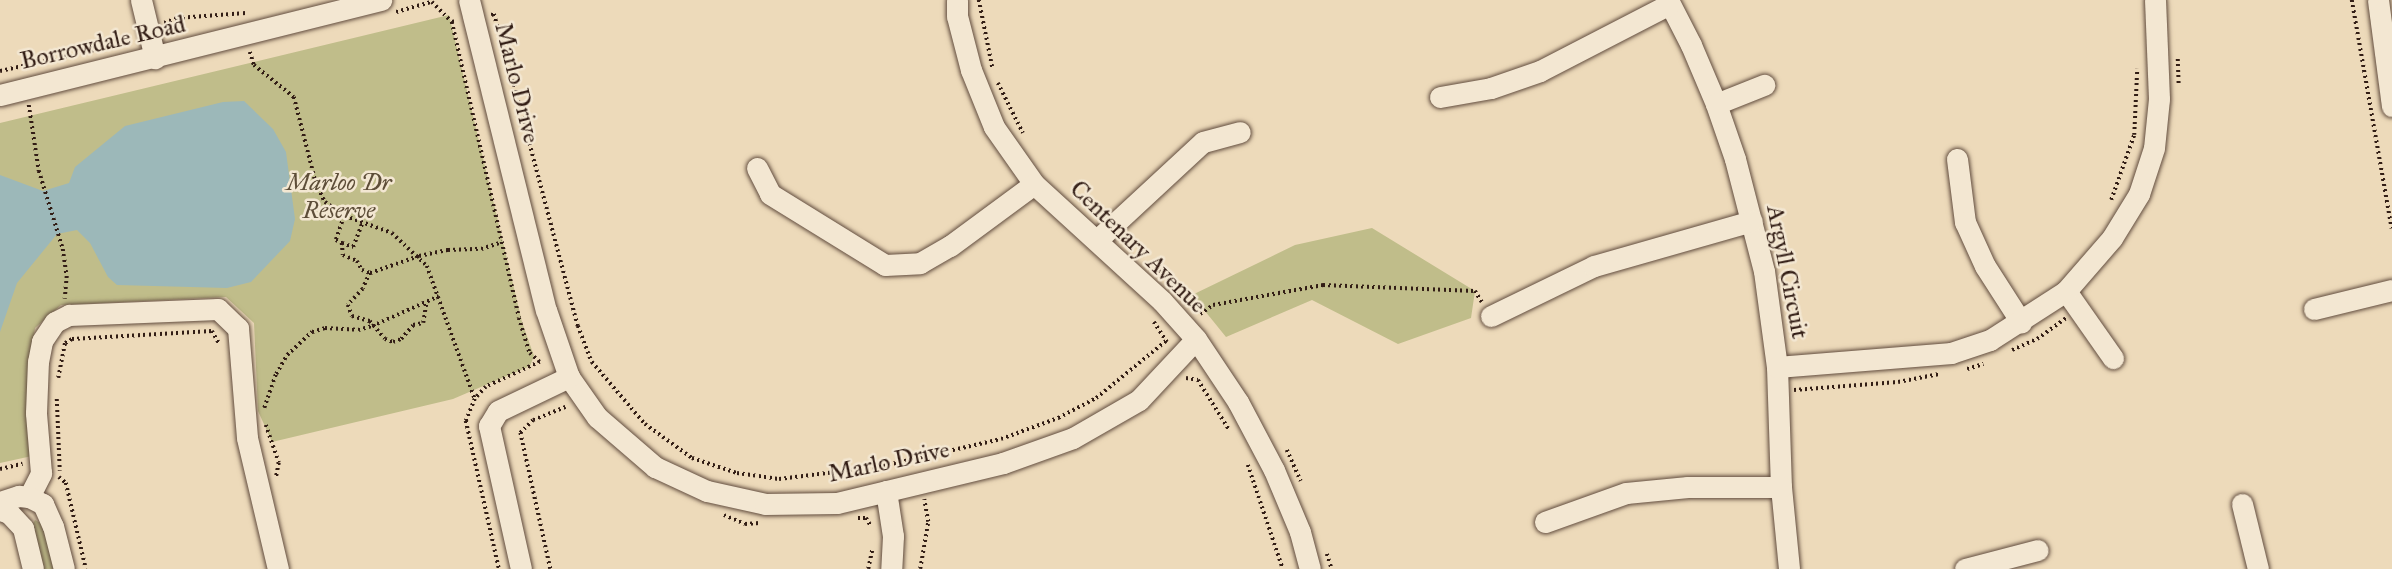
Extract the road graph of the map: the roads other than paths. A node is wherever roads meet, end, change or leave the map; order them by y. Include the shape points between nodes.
1 (141, 0) edge
2 (380, 0) edge
3 (957, 0) edge
4 (2155, 0) edge
5 (2378, 0) edge
6 (1669, 2) edge
7 (472, 9) edge
8 (155, 58) junction
9 (1764, 85) dead end
10 (0, 95) edge
11 (1440, 97) dead end
12 (1716, 104) junction
13 (2392, 106) edge
14 (1240, 132) dead end
15 (1957, 159) dead end
16 (757, 167) dead end
17 (1034, 184) junction
18 (1752, 221) junction
19 (1097, 240) junction
20 (2392, 290) edge
21 (2071, 299) junction
22 (2314, 309) dead end
23 (1491, 316) road end
24 (2021, 322) junction
25 (1190, 333) junction
26 (2113, 358) dead end
27 (1777, 367) junction
28 (561, 381) junction
29 (1781, 486) junction
30 (29, 497) junction
31 (888, 501) junction
32 (0, 502) edge
33 (2242, 504) dead end
34 (0, 510) edge
35 (1545, 522) dead end
36 (2038, 550) dead end
37 (33, 569) edge
38 (64, 569) edge
39 (278, 569) edge
40 (521, 569) edge
41 (891, 569) edge
42 (1310, 569) edge
43 (1789, 569) edge
44 (1965, 569) edge
45 (2258, 569) edge

1 - 8 street
2 - 8 street, Borrowdale Road
3 - 17 street, Centenary Avenue via 971,70 995,127
4 - 21 street via 2160,99 2154,148 2139,194
5 - 13 street
6 - 11 street via 1540,71 1491,88
6 - 12 street, Argyll Circuit
7 - 28 street, Marlo Drive
8 - 10 street, Borrowdale Road
9 - 12 street
12 - 18 street, Argyll Circuit
14 - 19 street via 1203,142
15 - 24 street via 1965,222 1984,266
16 - 17 street via 770,194 885,265 920,263
17 - 19 street, Centenary Avenue
18 - 23 street via 1594,266
18 - 27 street, Argyll Circuit
19 - 25 street, Centenary Avenue
20 - 22 street
21 - 24 street
21 - 26 street
24 - 27 street via 1990,340 1951,353
25 - 31 street, Marlo Drive via 1139,400 1073,438
25 - 42 street, Centenary Avenue via 1238,402 1274,470
27 - 29 street, Argyll Circuit
28 - 31 street, Marlo Drive via 638,455 707,491 765,504
28 - 40 street via 498,411 489,426
29 - 35 street via 1688,486 1626,494
29 - 43 street, Argyll Circuit
30 - 32 street
30 - 38 street via 40,501 49,513
30 - 39 street via 41,472 38,362 42,341 55,322 69,315 218,309 238,328 247,438
31 - 41 street
33 - 45 street
34 - 37 street via 23,528
36 - 44 street

